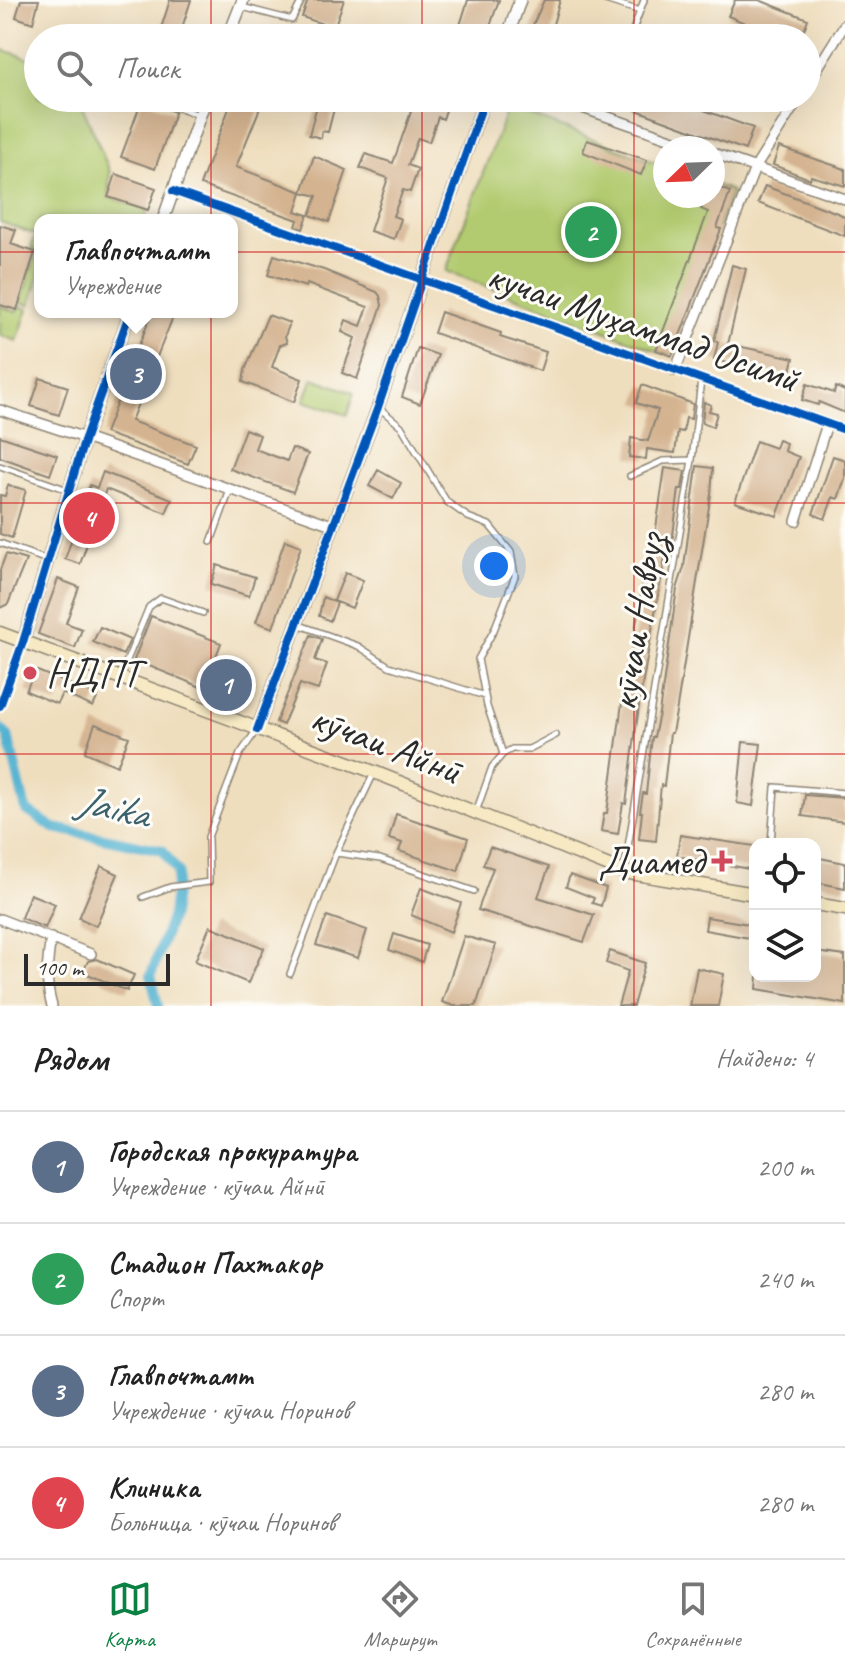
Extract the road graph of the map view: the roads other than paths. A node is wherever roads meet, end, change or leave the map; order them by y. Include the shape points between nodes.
1 (302, 0) edge
2 (520, 0) edge
3 (605, 0) edge
4 (644, 0) edge
5 (242, 3) edge
6 (640, 11) junction
7 (234, 24) edge
8 (512, 24) edge
9 (635, 24) edge
10 (845, 24) edge
11 (842, 35) edge
12 (821, 65) edge
13 (189, 112) edge
14 (201, 112) edge
15 (480, 112) edge
16 (593, 112) edge
17 (602, 112) edge
18 (790, 112) edge
19 (601, 115) junction
20 (199, 116) junction
21 (662, 136) edge
22 (725, 157) edge
23 (755, 168) junction
24 (173, 191) junction
25 (845, 199) edge
26 (165, 214) edge
27 (237, 214) edge
28 (238, 214) edge
29 (422, 280) junction
30 (128, 318) edge
31 (675, 371) junction
32 (701, 380) junction
33 (378, 407) junction
34 (0, 410) edge
35 (827, 424) junction
36 (845, 430) edge
37 (85, 438) junction
38 (692, 460) junction
39 (0, 466) edge
40 (630, 476) dead end
41 (230, 489) junction
42 (69, 490) junction
43 (796, 521) dead end
44 (332, 525) junction
45 (211, 542) dead end
46 (0, 543) edge
47 (48, 560) junction
48 (203, 613) dead end
49 (297, 624) junction
50 (0, 633) edge
51 (23, 642) junction
52 (120, 678) junction
53 (485, 696) junction
54 (1, 704) edge
55 (257, 730) junction
56 (556, 735) dead end
57 (503, 754) junction
58 (374, 772) junction
59 (845, 793) edge
60 (476, 813) junction
61 (771, 838) edge
62 (336, 853) junction
63 (624, 872) junction
64 (474, 891) dead end
65 (749, 893) edge
66 (143, 897) dead end
67 (821, 905) edge
68 (845, 909) edge
69 (0, 919) edge
70 (51, 938) junction
71 (91, 954) dead end
72 (290, 974) dead end
73 (52, 1006) edge

1 - 5 lane via 292,20
2 - 8 street
3 - 6 lane
4 - 6 lane
5 - 7 street
6 - 9 lane
10 - 11 street
11 - 12 street
13 - 20 lane
14 - 20 street
15 - 29 street
16 - 19 street
17 - 19 lane
18 - 23 street
19 - 21 street
20 - 24 street
22 - 23 street
23 - 25 street
23 - 31 street
24 - 26 street
24 - 27 street, кучаи Муҳаммад Осимй
28 - 29 street, кучаи Муҳаммад Осимй
29 - 31 street, кучаи Муҳаммад Осимй
29 - 33 street
30 - 37 street
31 - 32 street, кучаи Муҳаммад Осимй
32 - 35 street, кучаи Муҳаммад Осимй
32 - 38 lane, кӯчаи Навруз
33 - 44 street
33 - 53 lane via 401,426 447,502 489,525 511,552 515,576 478,659
34 - 37 street
35 - 36 street, кучаи Муҳаммад Осимй
35 - 43 street
37 - 41 street
37 - 42 street
38 - 40 lane via 663,461
38 - 63 lane, кӯчаи Навруз
39 - 42 lane
41 - 44 street
41 - 45 lane
42 - 47 street
44 - 49 street
46 - 47 lane
47 - 51 street
48 - 52 lane via 161,598 154,601
49 - 53 lane via 358,646 389,666
49 - 55 street
50 - 51 main road, кӯчаи Айнӣ
51 - 52 main road, кӯчаи Айнӣ
51 - 54 street
52 - 55 main road, кӯчаи Айнӣ
53 - 57 lane
55 - 58 main road, кӯчаи Айнӣ
55 - 66 lane via 238,759 208,837 209,882
56 - 57 lane via 529,749
57 - 60 lane via 492,767
58 - 60 main road, кӯчаи Айнӣ
58 - 62 lane
59 - 61 lane via 775,787
60 - 63 main road, кӯчаи Айнӣ
62 - 64 lane via 380,859
62 - 72 lane
63 - 65 main road, кӯчаи Айнӣ
67 - 68 main road
69 - 70 street
70 - 71 street
70 - 73 street via 46,970

